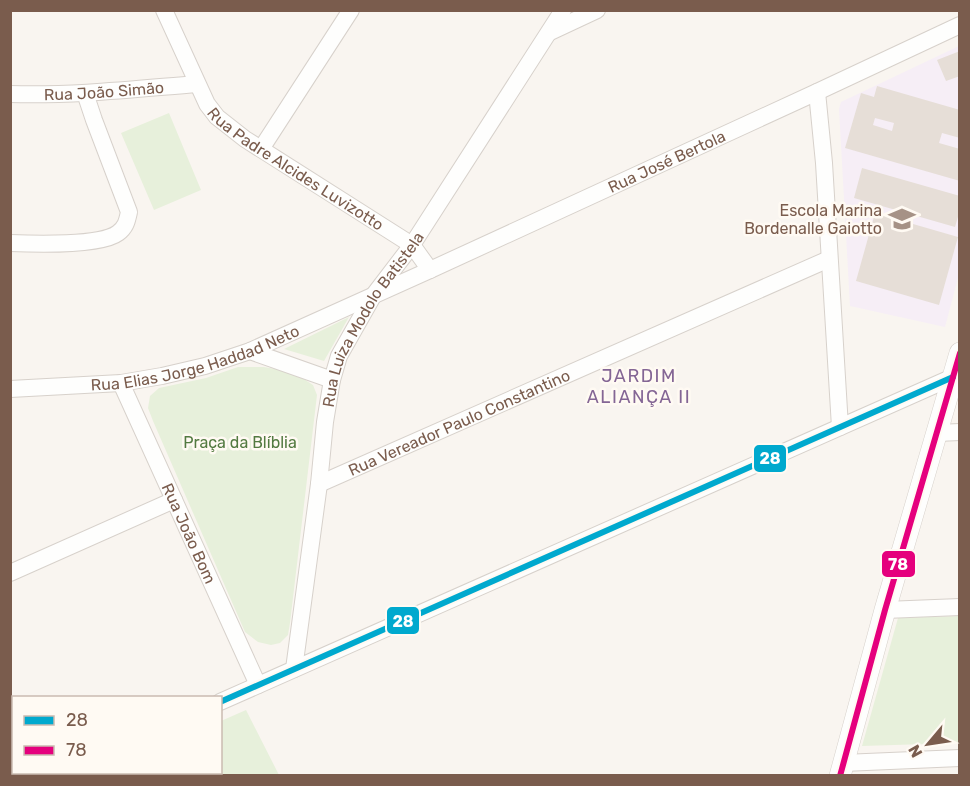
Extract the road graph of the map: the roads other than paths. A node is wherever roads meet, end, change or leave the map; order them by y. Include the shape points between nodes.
1 (164, 10) edge
2 (351, 10) edge
3 (563, 10) edge
4 (597, 10) edge
5 (960, 25) edge
6 (549, 32) junction
7 (198, 84) junction
8 (817, 92) junction
9 (85, 93) junction
10 (10, 94) edge
11 (261, 149) junction
12 (10, 243) edge
13 (412, 245) junction
14 (829, 259) junction
15 (430, 270) junction
16 (373, 296) junction
17 (250, 351) junction
18 (960, 353) edge
19 (953, 377) junction
20 (332, 380) junction
21 (121, 382) junction
22 (13, 391) edge
23 (840, 427) junction
24 (960, 432) edge
25 (937, 433) junction
26 (319, 484) junction
27 (174, 500) junction
28 (10, 573) edge
29 (960, 607) edge
30 (885, 610) junction
31 (294, 669) junction
32 (258, 685) junction
33 (222, 701) edge
34 (960, 758) edge
35 (842, 769) edge

1 - 7 street, Rua Padre Alcides Luvizotto
2 - 11 street
3 - 6 street, Rua Luiza Modolo Batistela
4 - 6 street
5 - 8 street, Rua José Bertola
6 - 13 street, Rua Luiza Modolo Batistela
7 - 9 street, Rua João Simão
7 - 11 street, Rua Padre Alcides Luvizotto via 217,117
8 - 14 street
8 - 15 street, Rua José Bertola
9 - 10 street, Rua João Simão
9 - 12 street via 129,212 125,226 116,235 99,240
11 - 13 street, Rua Padre Alcides Luvizotto
13 - 15 street, Rua Padre Alcides Luvizotto
13 - 16 street, Rua Luiza Modolo Batistela
14 - 23 street
14 - 26 street, Rua Vereador Paulo Constantino
15 - 16 street, Rua José Bertola
16 - 17 street, Rua Elias Jorge Haddad Neto
16 - 20 street, Rua Luiza Modolo Batistela via 339,357
17 - 20 street
17 - 21 street, Rua Elias Jorge Haddad Neto via 205,366
18 - 19 street
19 - 23 street
19 - 25 street
20 - 26 street, Rua Luiza Modolo Batistela
21 - 22 street, Rua Elias Jorge Haddad Neto
21 - 27 street, Rua João Bom
23 - 31 street
24 - 25 street
25 - 30 street
26 - 31 street, Rua Luiza Modolo Batistela
27 - 28 street
27 - 32 street, Rua João Bom
29 - 30 street
30 - 35 street
31 - 32 street
32 - 33 street
34 - 35 street

